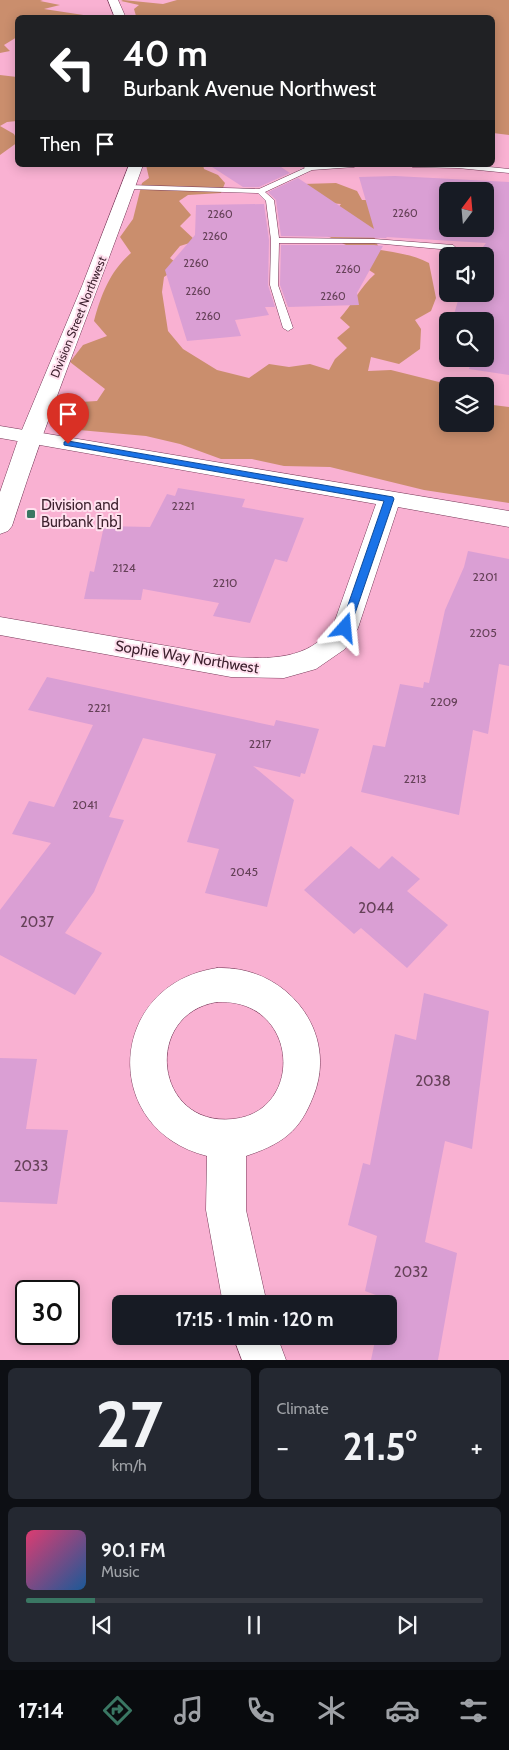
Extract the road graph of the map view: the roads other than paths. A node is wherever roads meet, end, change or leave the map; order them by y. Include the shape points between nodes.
1 (112, 0) edge
2 (120, 15) edge
3 (135, 167) edge
4 (306, 167) edge
5 (468, 167) edge
6 (509, 171) edge
7 (129, 187) junction
8 (260, 190) junction
9 (275, 240) junction
10 (446, 247) edge
11 (288, 328) dead end
12 (0, 432) edge
13 (30, 437) junction
14 (389, 499) junction
15 (509, 519) edge
16 (0, 526) edge
17 (0, 626) edge
18 (227, 1140) junction
19 (243, 1295) edge
20 (258, 1345) edge
21 (264, 1360) edge

1 - 2 street
3 - 7 street, Division Street Northwest
4 - 8 lane
5 - 6 lane
7 - 8 lane
7 - 13 street, Division Street Northwest
8 - 9 lane via 270,200
9 - 10 lane via 374,240
9 - 11 lane via 274,285
12 - 13 street
13 - 14 street
13 - 16 street, Division Street Northwest
14 - 15 street
14 - 17 street, Sophie Way Northwest via 345,628 336,642 306,662 284,668 231,667
18 - 18 street via 262,1130 282,1113 296,1090 302,1066 299,1041 289,1017 272,999 250,988 226,984 202,988 179,1000 162,1018 151,1041 147,1067 153,1092 166,1114 186,1131 211,1140
18 - 19 street via 226,1210
20 - 21 street

